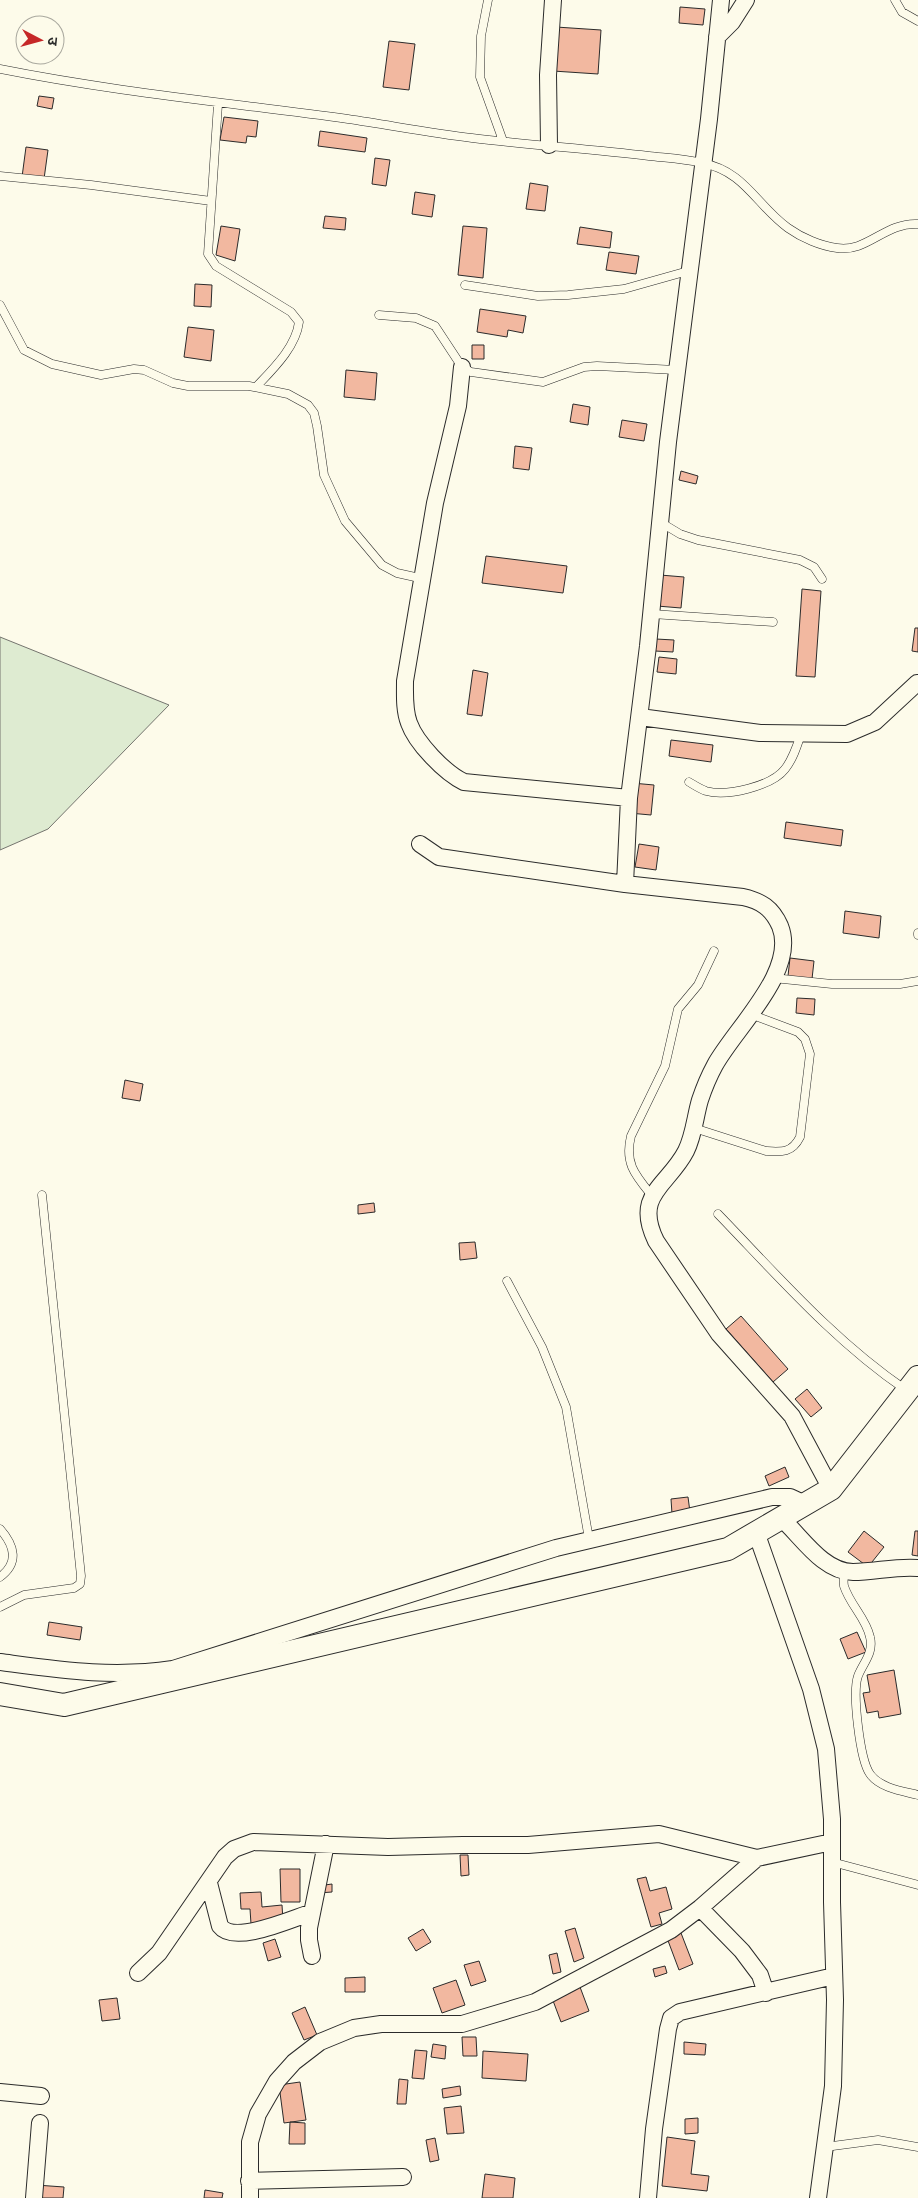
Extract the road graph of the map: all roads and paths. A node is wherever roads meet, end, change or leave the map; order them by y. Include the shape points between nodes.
1 (488, 0) edge
2 (553, 0) edge
3 (721, 0) edge
4 (746, 0) edge
5 (895, 0) edge
6 (918, 21) edge
7 (718, 37) junction
8 (0, 69) edge
9 (218, 104) junction
10 (504, 141) junction
11 (549, 145) junction
12 (703, 163) junction
13 (0, 176) edge
14 (210, 201) junction
15 (918, 224) edge
16 (688, 271) junction
17 (465, 286) dead end
18 (0, 305) edge
19 (379, 314) dead end
20 (462, 366) junction
21 (676, 370) junction
22 (256, 387) junction
23 (660, 522) junction
24 (424, 579) junction
25 (822, 579) dead end
26 (652, 614) junction
27 (773, 622) dead end
28 (917, 683) edge
29 (640, 717) junction
30 (801, 734) junction
31 (689, 782) dead end
32 (629, 798) junction
33 (420, 844) dead end
34 (625, 884) junction
35 (714, 951) dead end
36 (773, 978) junction
37 (918, 981) edge
38 (750, 1014) junction
39 (694, 1128) junction
40 (42, 1195) dead end
41 (653, 1197) junction
42 (718, 1214) dead end
43 (507, 1281) dead end
44 (913, 1384) edge
45 (831, 1489) junction
46 (805, 1504) junction
47 (781, 1518) junction
48 (0, 1529) edge
49 (756, 1532) junction
50 (589, 1539) junction
51 (918, 1568) edge
52 (844, 1571) junction
53 (0, 1577) edge
54 (0, 1606) edge
55 (0, 1662) edge
56 (0, 1694) edge
57 (918, 1795) edge
58 (832, 1842) junction
59 (326, 1844) junction
60 (757, 1858) junction
61 (832, 1862) junction
62 (209, 1883) junction
63 (918, 1885) edge
64 (700, 1908) junction
65 (310, 1913) junction
66 (312, 1956) dead end
67 (138, 1973) dead end
68 (834, 1976) junction
69 (766, 1993) junction
70 (0, 2092) edge
71 (41, 2096) dead end
72 (40, 2123) dead end
73 (825, 2146) junction
74 (918, 2147) edge
75 (403, 2177) dead end
76 (249, 2181) junction
77 (34, 2198) edge
78 (250, 2198) edge
79 (648, 2198) edge
80 (818, 2198) edge

1 - 10 lane via 481,36 480,77
2 - 11 street via 548,75
3 - 7 street
4 - 7 street
5 - 6 lane via 902,12
7 - 12 street
8 - 9 lane via 73,84
9 - 10 lane
9 - 14 lane
10 - 11 lane
11 - 12 lane
12 - 15 lane via 737,177 788,228 834,248 858,247 890,228
12 - 16 street
13 - 14 lane
14 - 22 lane via 207,246 210,260 291,312 299,322 298,334 278,364
16 - 17 lane via 624,289 568,295 538,296
16 - 21 street
18 - 22 lane via 24,350 52,364 101,375 144,370 188,386
19 - 20 lane via 416,318 436,326
20 - 21 lane via 481,374 543,382 584,367
20 - 24 street via 458,406 436,503
21 - 23 street
22 - 24 lane via 288,394 308,405 317,426 324,475 345,521 382,565 397,573
23 - 25 lane via 698,540 800,560 814,567
23 - 26 street
24 - 32 street via 405,681 405,703 409,724 433,757 456,778 472,784
26 - 27 lane
26 - 29 street
28 - 30 street via 875,722 860,730 847,734
29 - 30 street
29 - 32 street
30 - 31 lane via 790,762 778,777 768,783 718,793
32 - 34 street
33 - 34 street via 439,857
34 - 36 street via 759,901 770,909 783,934 782,961
35 - 41 lane via 698,985 678,1009 665,1066 630,1142 630,1166
36 - 37 lane via 832,984
36 - 38 street
38 - 39 street via 715,1065 700,1101
38 - 39 lane via 798,1032 805,1039 810,1054 800,1138 787,1152 766,1151
39 - 41 street via 685,1154
40 - 54 lane via 81,1576 80,1584 74,1588 24,1595
41 - 45 street via 648,1216 656,1241 719,1334 792,1416
42 - 44 lane via 836,1335 875,1369
43 - 50 lane via 542,1347 566,1407
44 - 45 main road
45 - 46 main road
46 - 47 main road
46 - 50 street via 790,1497 772,1497
47 - 49 main road
47 - 52 street via 817,1554 836,1569
48 - 53 lane via 13,1552 13,1564
49 - 56 main road via 728,1549 64,1705
49 - 58 street via 811,1689 826,1749
50 - 55 street via 173,1669 89,1674
51 - 52 street
52 - 57 lane via 844,1586 871,1638 868,1659 858,1677 854,1701 864,1760 878,1781
58 - 60 street
58 - 61 street
59 - 60 street via 388,1847 528,1845 659,1834
59 - 62 street via 254,1842 244,1845 225,1857
59 - 65 street
60 - 64 street
61 - 63 lane
61 - 68 street
62 - 65 street via 220,1926 229,1933 244,1934
62 - 67 street via 158,1953
64 - 69 street via 742,1951 760,1975
64 - 76 street via 662,1935 534,2002 462,2024 381,2024 354,2028 320,2042 294,2062 277,2081 258,2114 250,2142
65 - 66 street via 308,1940
68 - 69 street
68 - 73 street via 833,2086
69 - 79 street via 680,2012 671,2018 654,2129
70 - 71 street
72 - 77 street
73 - 74 lane via 878,2140
73 - 80 street
75 - 76 street
76 - 78 street

